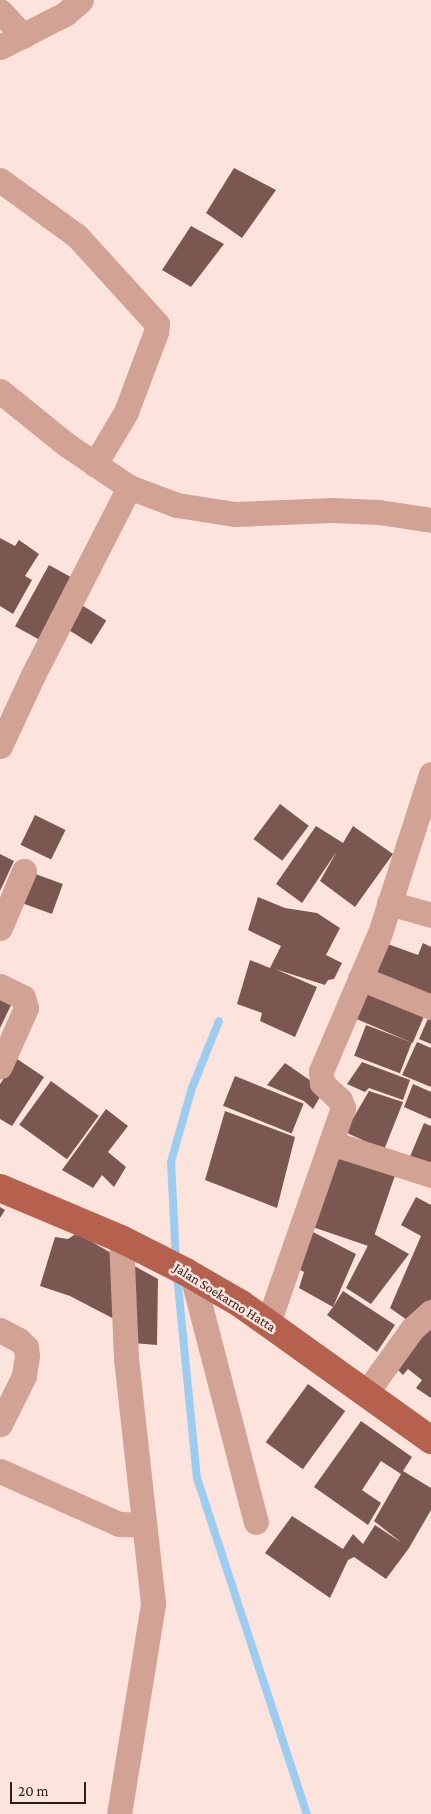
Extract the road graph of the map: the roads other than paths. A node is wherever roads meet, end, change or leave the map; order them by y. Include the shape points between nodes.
1 (81, 0) edge
2 (0, 11) edge
3 (23, 36) junction
4 (0, 47) edge
5 (0, 180) edge
6 (0, 391) edge
7 (95, 464) junction
8 (129, 487) junction
9 (431, 520) edge
10 (0, 746) edge
11 (431, 774) edge
12 (24, 871) dead end
13 (389, 903) junction
14 (431, 915) edge
15 (0, 928) edge
16 (360, 978) junction
17 (0, 986) edge
18 (431, 1007) edge
19 (0, 1066) edge
20 (331, 1143) junction
21 (431, 1175) edge
22 (0, 1188) edge
23 (121, 1239) junction
24 (189, 1274) junction
25 (431, 1312) edge
26 (268, 1323) junction
27 (0, 1330) edge
28 (366, 1393) junction
29 (0, 1424) edge
30 (431, 1440) edge
31 (0, 1470) edge
32 (256, 1522) dead end
33 (144, 1525) junction
34 (119, 1814) edge

1 - 3 street via 65,14
2 - 3 street
3 - 4 street
5 - 7 street via 77,236 157,324 126,412
6 - 7 street
7 - 8 street
8 - 9 street via 177,505 235,514 332,510 379,512
8 - 10 street
11 - 13 street
12 - 15 street
13 - 14 street
13 - 16 street
16 - 18 street
16 - 20 street via 322,1071 322,1083 340,1100 343,1108
17 - 19 street via 23,997 26,1008
20 - 21 street
20 - 26 street
22 - 23 main road, Jalan Soekarno Hatta
23 - 24 main road, Jalan Soekarno Hatta
23 - 33 street via 126,1358
24 - 26 main road, Jalan Soekarno Hatta
24 - 32 street
25 - 28 street via 412,1329
26 - 28 main road, Jalan Soekarno Hatta
27 - 29 street via 26,1347 26,1356 24,1376
28 - 30 main road, Jalan Soekarno Hatta
31 - 33 street via 119,1524
33 - 34 street via 152,1604

